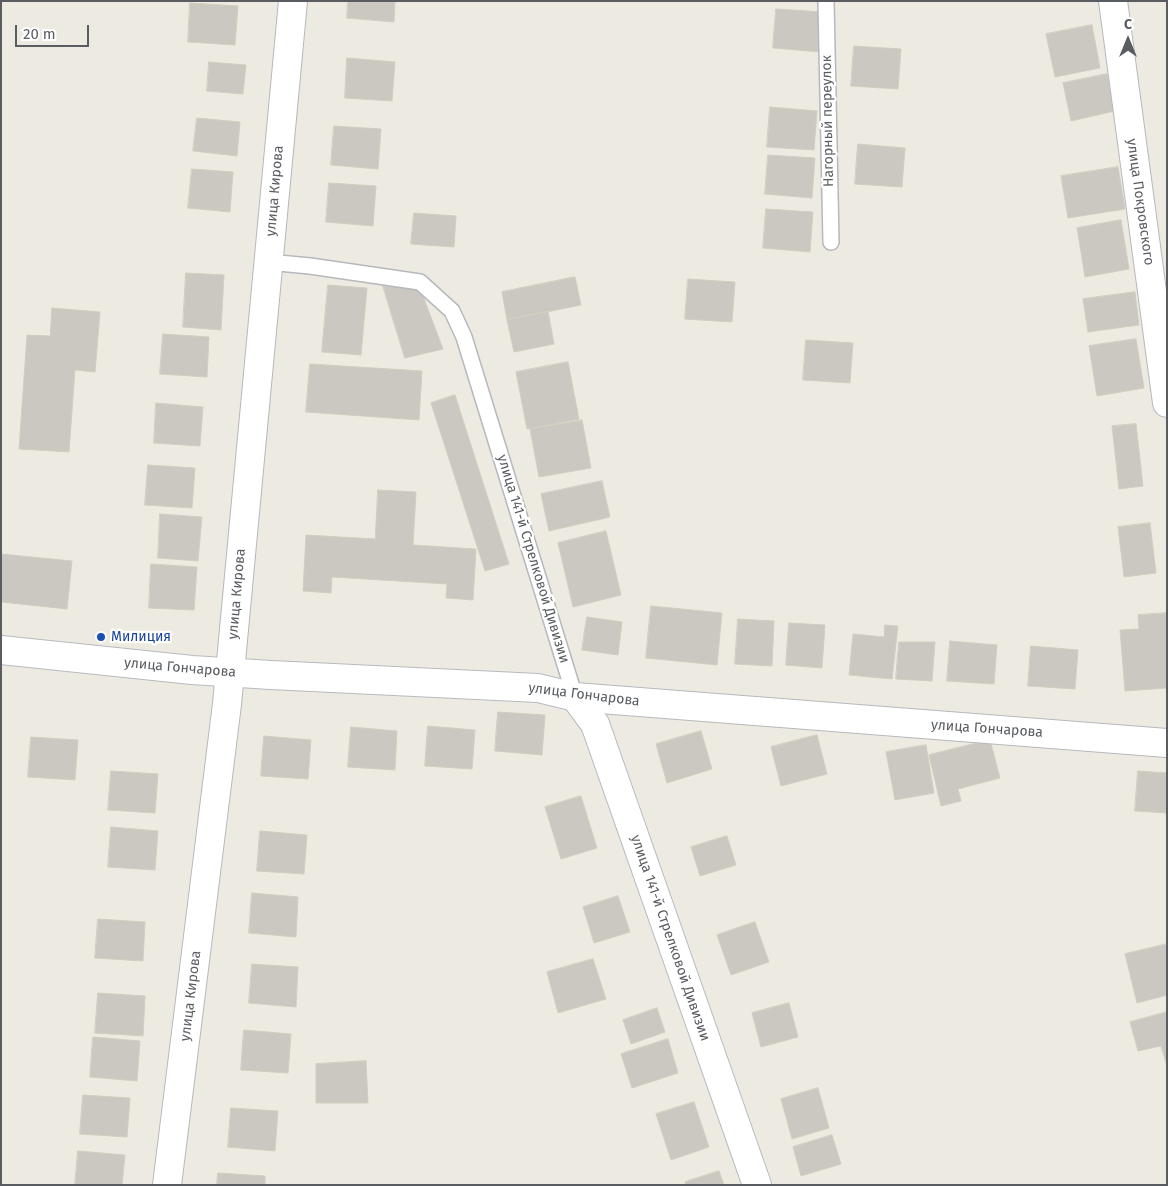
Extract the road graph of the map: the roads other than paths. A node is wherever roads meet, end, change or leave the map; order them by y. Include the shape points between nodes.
1 (293, 1) edge
2 (826, 1) edge
3 (1113, 1) edge
4 (831, 242) dead end
5 (268, 262) junction
6 (1167, 403) edge
7 (1, 650) edge
8 (230, 672) junction
9 (575, 697) junction
10 (1167, 743) edge
11 (167, 1185) edge
12 (757, 1185) edge

1 - 5 street, улица Кирова
2 - 4 lane, Нагорный переулок
3 - 6 street, улица Покровского
5 - 8 street, улица Кирова
5 - 9 lane, улица 141-й Стрелковой Дивизии via 420,282 452,311 464,337
7 - 8 street, улица Гончарова
8 - 9 street, улица Гончарова via 538,688
8 - 11 street, улица Кирова
9 - 10 street, улица Гончарова
9 - 12 street, улица 141-й Стрелковой Дивизии via 595,724

